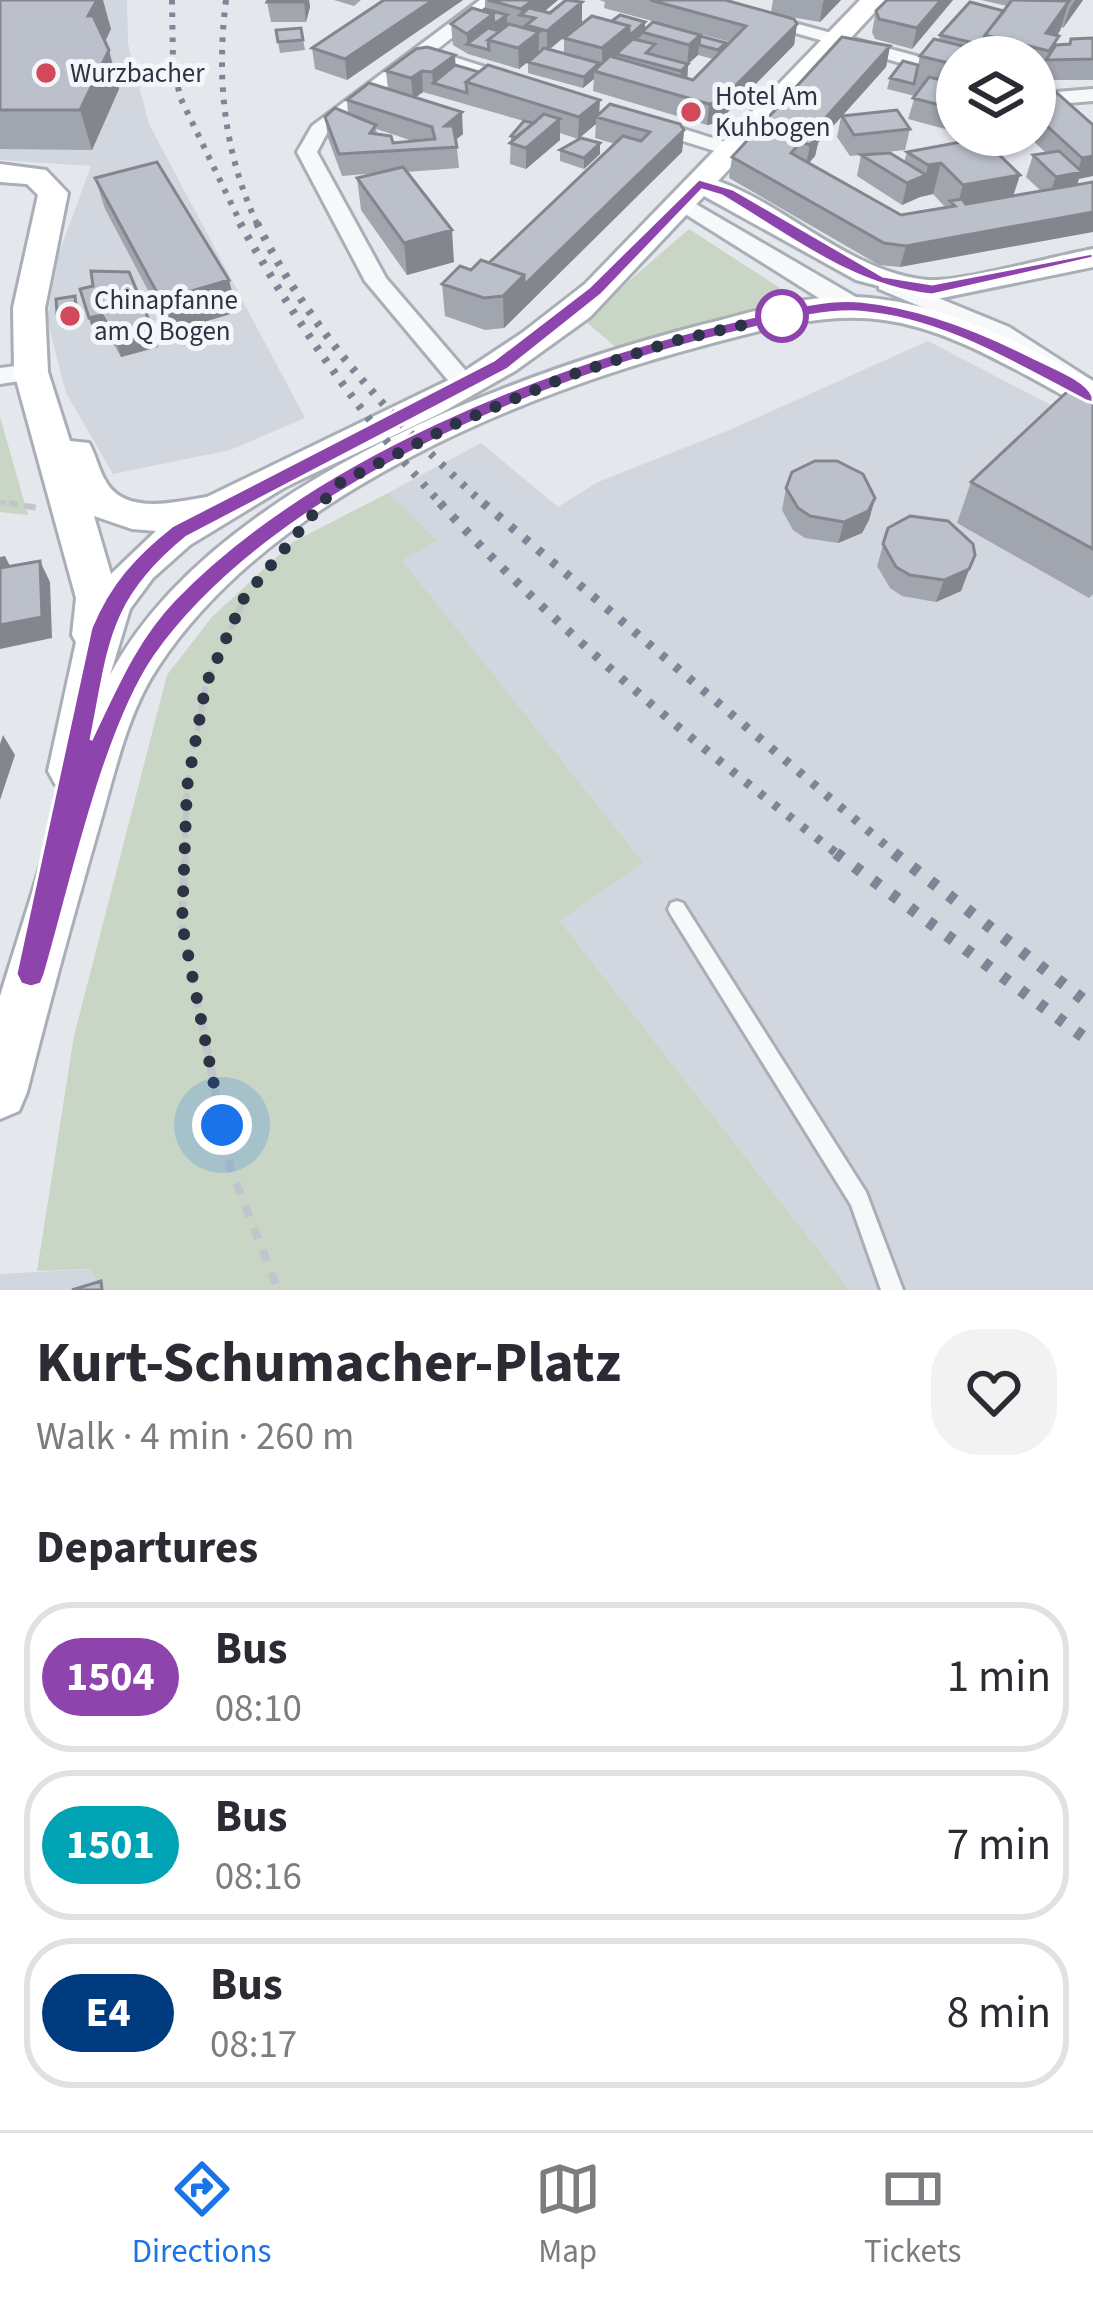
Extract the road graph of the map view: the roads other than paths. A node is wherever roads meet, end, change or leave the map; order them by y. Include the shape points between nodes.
1 (491, 0) edge
2 (689, 0) edge
3 (874, 0) edge
4 (835, 41) junction
5 (417, 52) junction
6 (936, 67) edge
7 (551, 94) edge
8 (1093, 94) edge
9 (1056, 96) edge
10 (1056, 103) edge
11 (619, 115) edge
12 (1081, 120) edge
13 (730, 151) junction
14 (0, 172) edge
15 (690, 193) junction
16 (1093, 258) edge
17 (595, 291) junction
18 (869, 294) junction
19 (15, 374) edge
20 (466, 385) junction
21 (1093, 394) edge
22 (455, 424) junction
23 (248, 517) junction
24 (74, 520) junction
25 (142, 561) junction
26 (105, 683) junction
27 (677, 909) dead end
28 (16, 1000) edge
29 (0, 1091) edge
30 (892, 1290) edge

1 - 5 street
2 - 4 street
3 - 4 street
4 - 6 street
4 - 13 street
5 - 7 street
5 - 20 street via 319,130 307,152 376,281
8 - 9 street
10 - 12 street
11 - 13 street
13 - 15 street
14 - 19 street via 36,176 53,193
15 - 17 street
15 - 18 street via 728,192
16 - 18 street via 932,290
17 - 20 street
17 - 22 street via 522,372
18 - 21 street
18 - 22 street via 674,341
19 - 24 street via 74,447 92,492
20 - 23 street
22 - 23 street via 338,484
23 - 24 street
23 - 25 street via 214,554
23 - 26 street via 158,633
24 - 25 street via 92,549
24 - 26 street via 96,598
25 - 26 street via 143,599
26 - 28 street
27 - 30 lane via 859,1199
28 - 29 street

